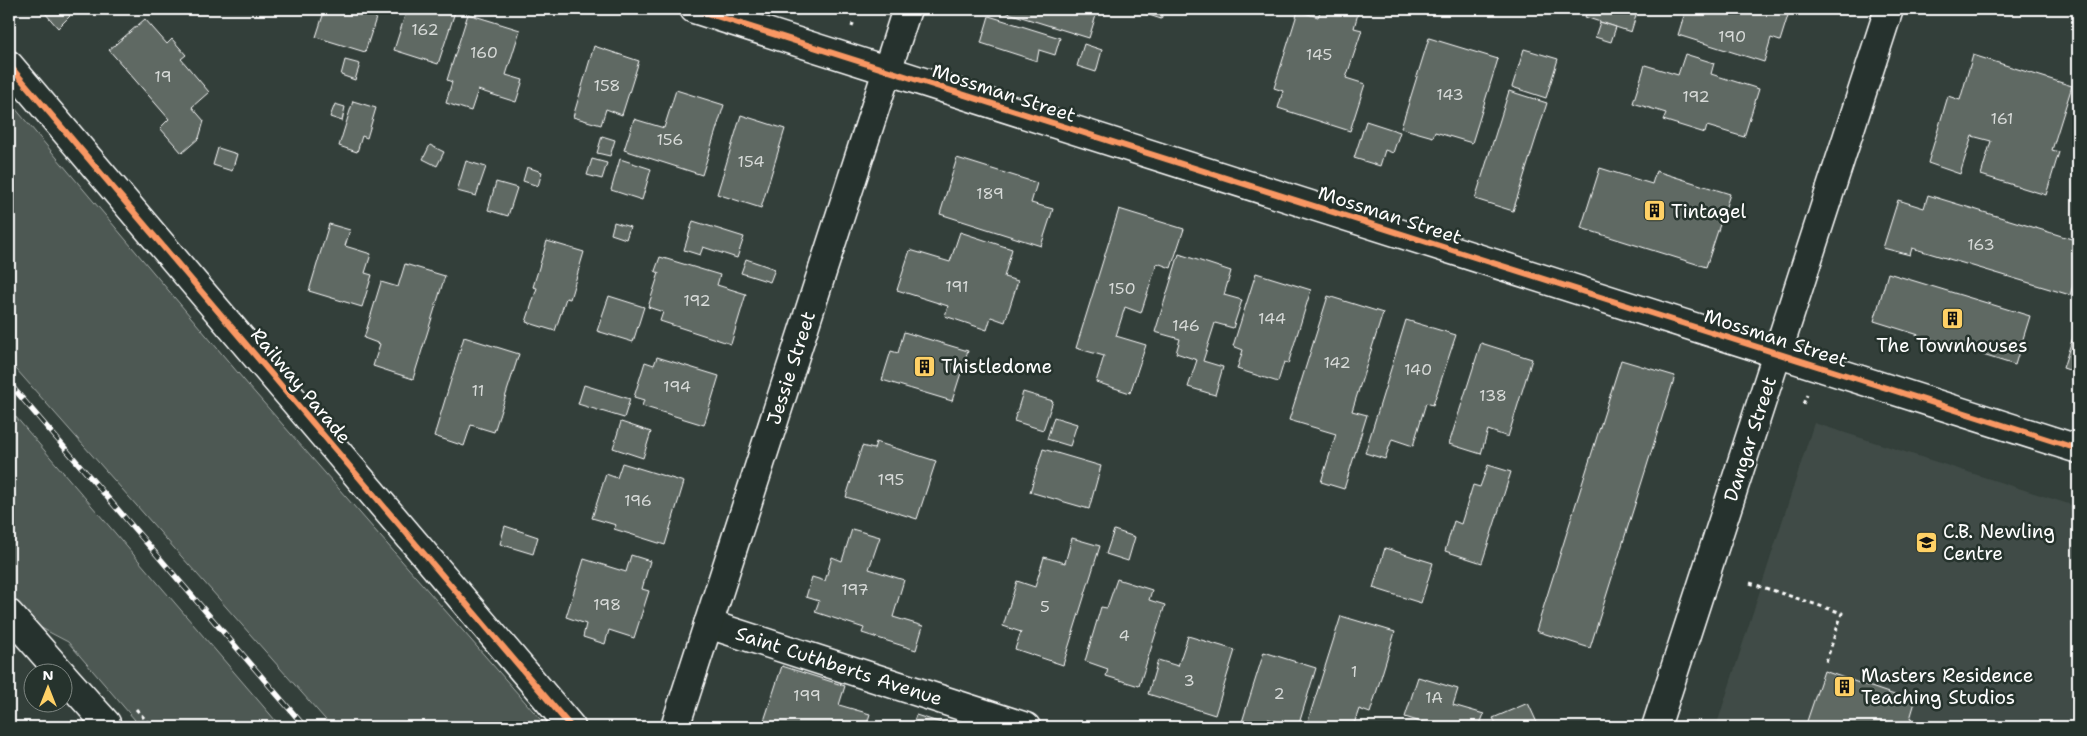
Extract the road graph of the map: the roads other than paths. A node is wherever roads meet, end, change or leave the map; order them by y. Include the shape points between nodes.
1 (694, 9) edge
2 (907, 9) edge
3 (1889, 9) edge
4 (9, 65) edge
5 (886, 71) junction
6 (1778, 354) junction
7 (2078, 449) edge
8 (9, 614) edge
9 (708, 624) junction
10 (53, 664) edge
11 (72, 685) edge
12 (106, 723) dead end
13 (571, 727) edge
14 (675, 727) edge
15 (1026, 727) edge
16 (1656, 727) edge

1 - 5 street, Mossman Street
2 - 5 street, Jessie Street
3 - 6 street, Dangar Street
4 - 13 street, Railway Parade
5 - 6 street, Mossman Street
5 - 9 street, Jessie Street
6 - 7 street, Mossman Street
6 - 16 street, Dangar Street
8 - 10 street
9 - 14 street, Jessie Street
9 - 15 street, Saint Cuthberts Avenue
11 - 12 street

